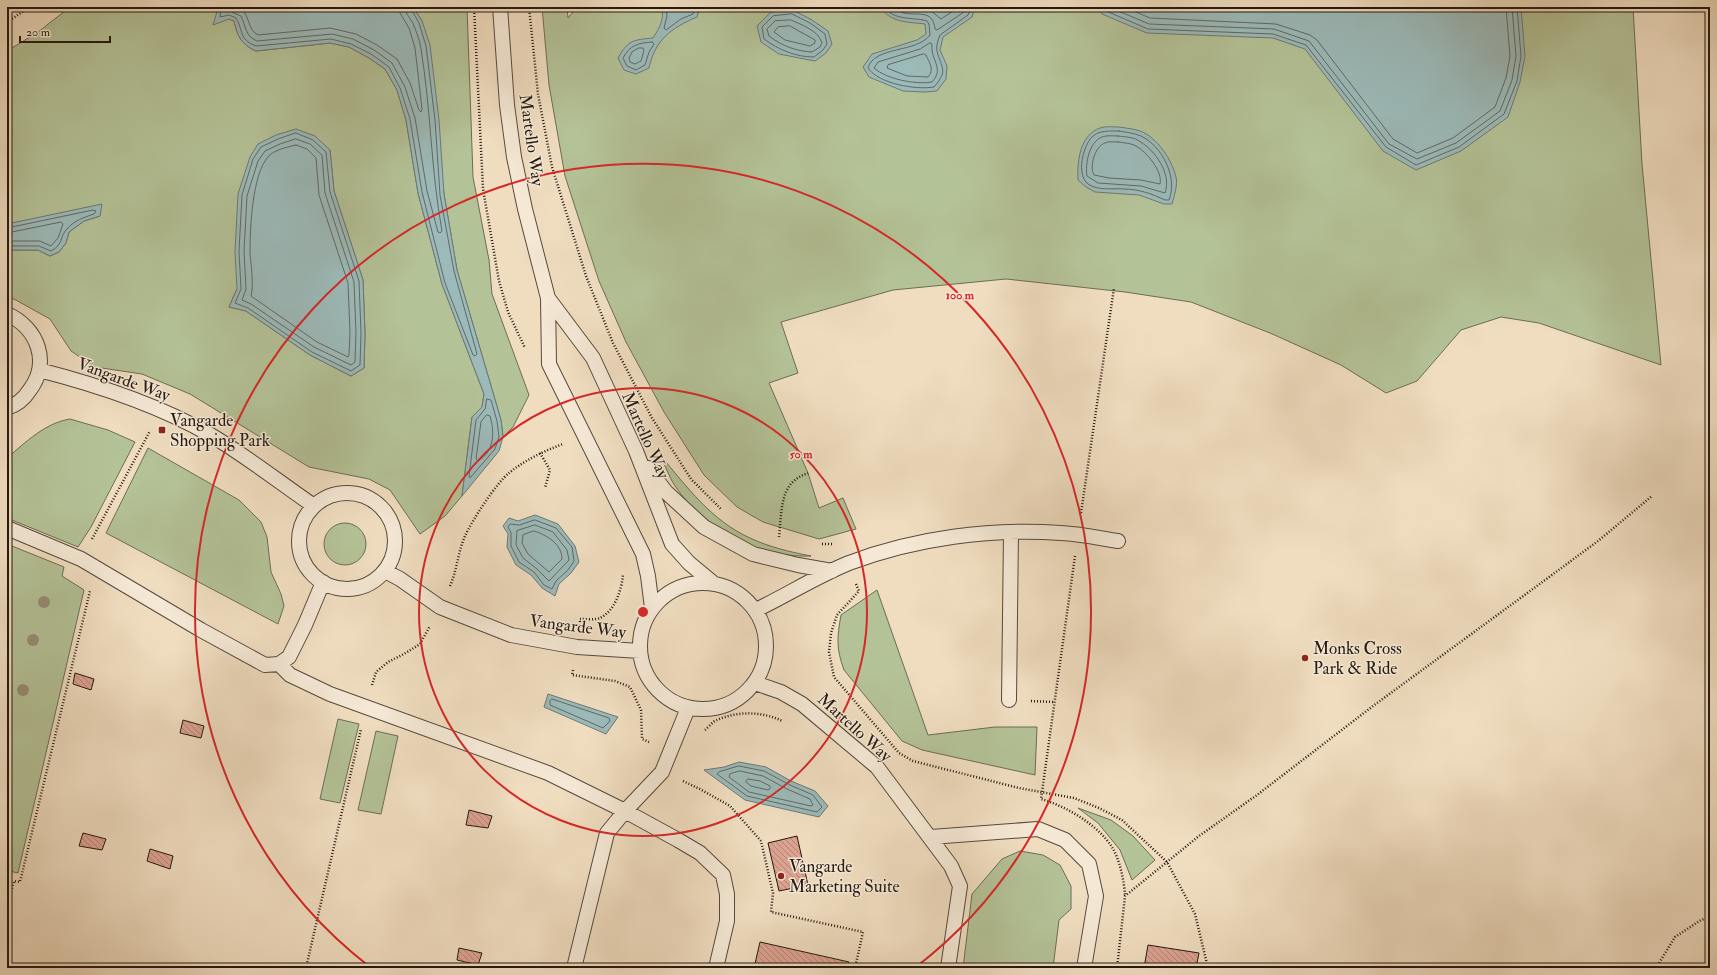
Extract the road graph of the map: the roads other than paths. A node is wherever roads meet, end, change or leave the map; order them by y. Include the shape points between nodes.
1 (500, 7) edge
2 (548, 298) junction
3 (7, 314) edge
4 (39, 370) junction
5 (7, 408) edge
6 (636, 451) junction
7 (314, 506) junction
8 (7, 528) edge
9 (1011, 532) junction
10 (1118, 542) dead end
11 (385, 571) junction
12 (832, 571) junction
13 (323, 582) junction
14 (713, 582) junction
15 (652, 608) junction
16 (756, 610) junction
17 (640, 651) junction
18 (279, 664) junction
19 (755, 683) junction
20 (1009, 700) dead end
21 (688, 708) junction
22 (625, 812) junction
23 (931, 838) junction
24 (574, 968) edge
25 (716, 968) edge
26 (948, 968) edge
27 (1084, 968) edge

1 - 2 lane, Martello Way via 507,105 514,157
2 - 6 lane, Martello Way via 593,358
2 - 15 lane, Martello Way via 549,364 643,554
3 - 4 lane via 17,318 28,328 36,341 40,355
4 - 5 lane via 34,385 24,398
4 - 7 lane, Vangarde Way via 121,394 208,434
6 - 12 lane via 666,492 704,527 753,554
6 - 14 lane, Martello Way via 672,544 688,563
7 - 11 lane via 326,497 340,493 368,497 380,505 389,516 396,544
7 - 13 lane via 305,517 300,531 299,546 303,560 311,573
8 - 18 lane via 81,559 265,665
9 - 10 lane via 1078,534
9 - 12 lane via 960,536 905,546
9 - 20 lane
11 - 13 lane via 375,580 349,589
11 - 17 lane, Vangarde Way via 440,607 511,635 577,647
12 - 16 lane
13 - 18 lane via 289,657
14 - 15 lane via 696,582 679,587 664,596
14 - 16 lane via 735,591
15 - 17 lane via 641,628
16 - 19 lane via 764,628 767,647 764,666
17 - 21 lane via 644,670 655,687 670,700
18 - 22 lane via 290,675 366,708 548,773
19 - 21 lane via 742,696 725,706 707,709
19 - 23 lane, Martello Way via 802,704 877,767
21 - 22 lane via 662,772
22 - 24 lane via 607,833
22 - 25 lane via 700,853 723,875 727,894 727,921
23 - 26 lane, Martello Way via 951,866 960,886
23 - 27 lane via 1038,829 1065,840 1089,864 1096,896

